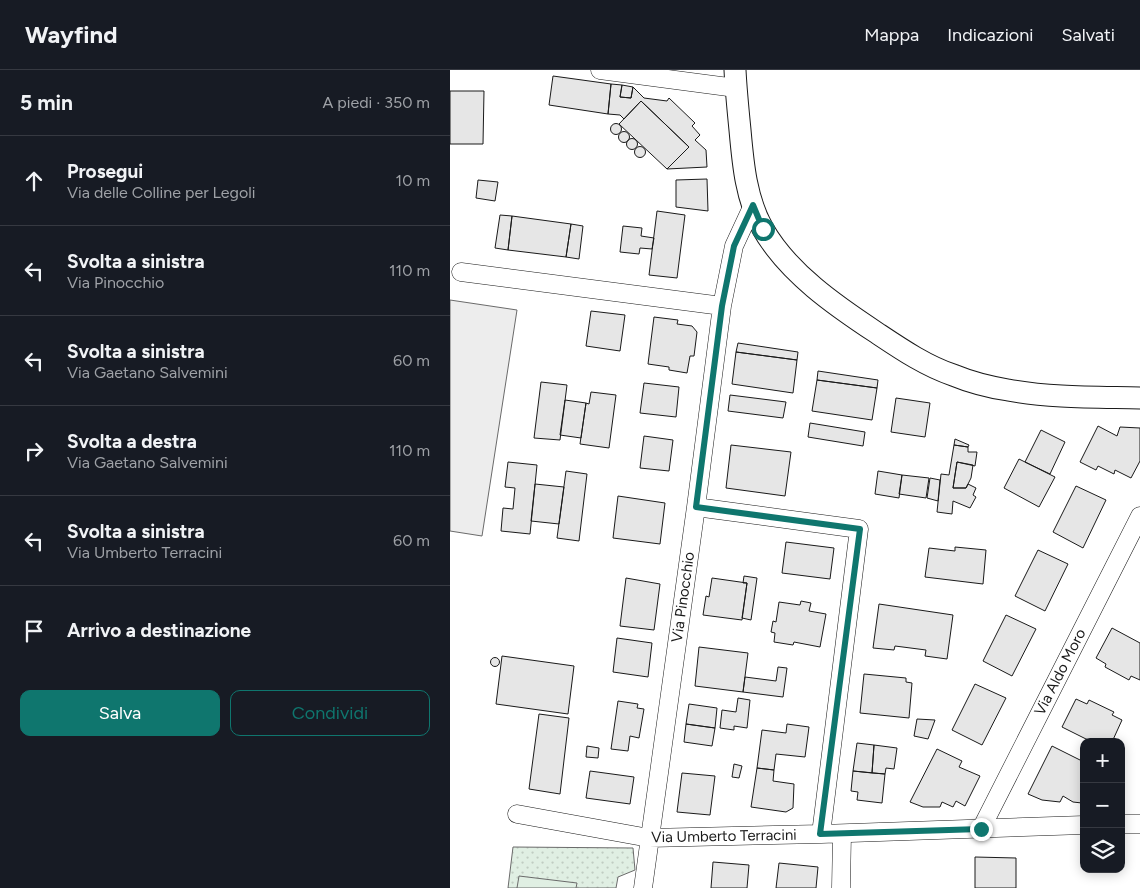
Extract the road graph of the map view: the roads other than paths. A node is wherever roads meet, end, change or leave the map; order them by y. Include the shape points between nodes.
1 (600, 70) edge
2 (735, 79) edge
3 (753, 205) junction
4 (461, 272) dead end
5 (722, 306) junction
6 (1140, 398) edge
7 (696, 507) junction
8 (1140, 516) edge
9 (517, 814) dead end
10 (1125, 824) edge
11 (1140, 824) edge
12 (1080, 826) edge
13 (981, 829) junction
14 (820, 834) junction
15 (842, 834) junction
16 (649, 838) junction
17 (643, 888) edge
18 (841, 888) edge

1 - 2 street
2 - 3 street via 743,169
3 - 5 street, Via Pinocchio via 734,246
3 - 6 street via 763,229 777,249 822,295 924,363 952,375 1007,390 1062,396
4 - 5 street
5 - 7 street, Via Pinocchio
7 - 14 street via 860,529
7 - 16 street, Via Pinocchio
8 - 13 street, Via Aldo Moro
9 - 16 street, Via Umberto Terracini
10 - 11 street
12 - 13 street, Via Umberto Terracini
13 - 15 street, Via Umberto Terracini
14 - 15 street, Via Umberto Terracini
14 - 16 street, Via Umberto Terracini
15 - 18 street
16 - 17 street, Via Pinocchio

